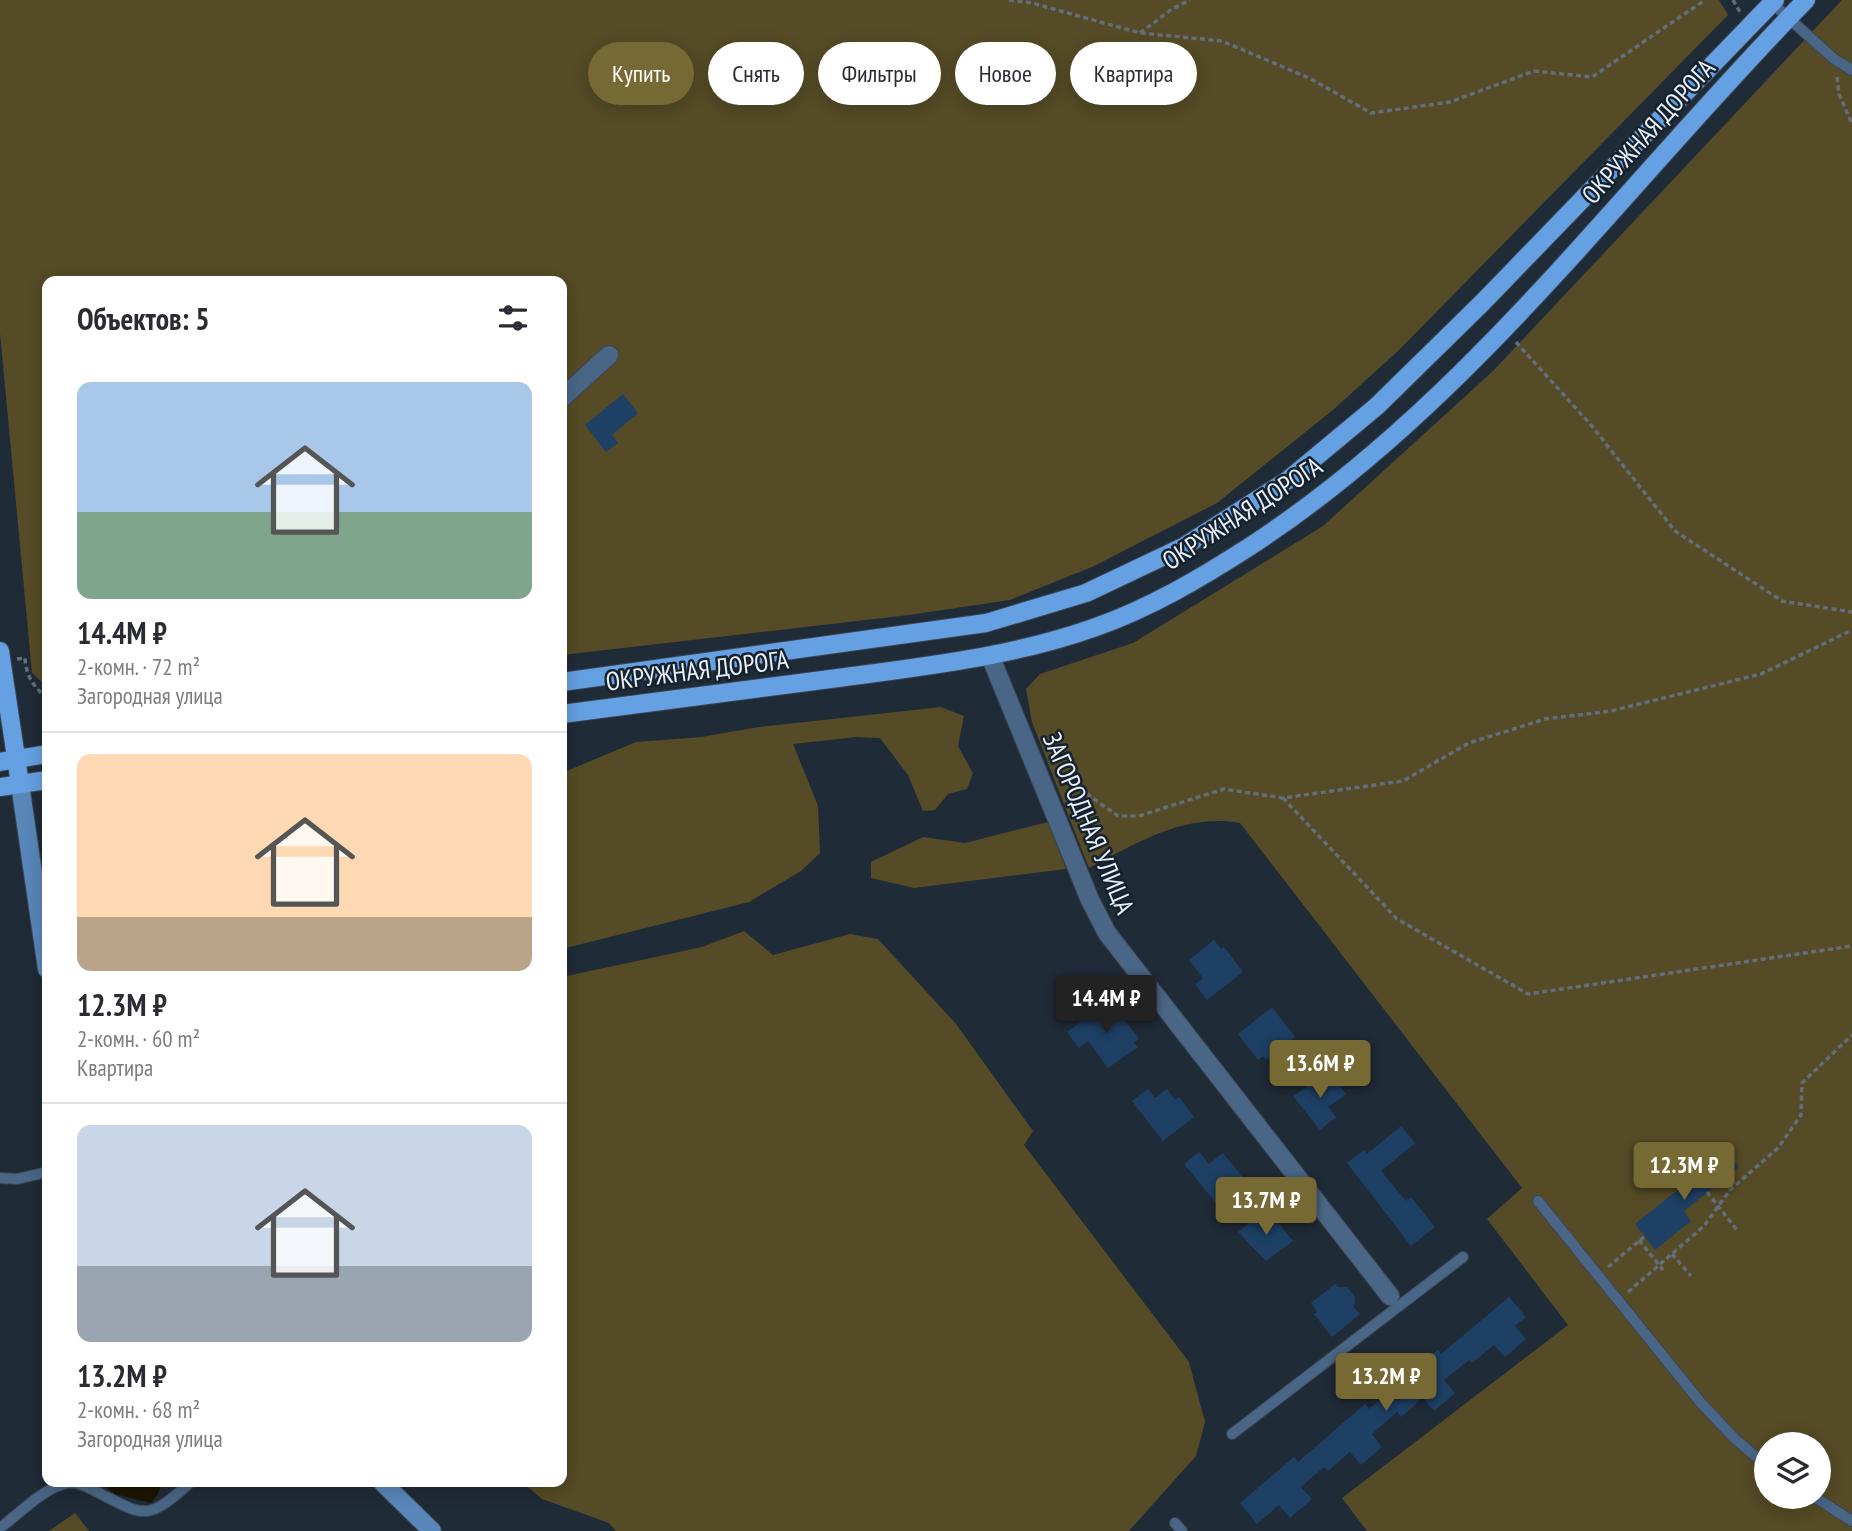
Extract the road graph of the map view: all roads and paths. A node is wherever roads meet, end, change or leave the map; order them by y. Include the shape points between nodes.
1 (1009, 0) edge
2 (1190, 0) edge
3 (1705, 0) edge
4 (1806, 0) edge
5 (1774, 1) edge
6 (1788, 18) junction
7 (1140, 33) junction
8 (1834, 60) junction
9 (1852, 70) edge
10 (1852, 124) edge
11 (1503, 330) junction
12 (609, 355) dead end
13 (567, 393) edge
14 (1852, 612) edge
15 (1852, 630) edge
16 (1, 656) edge
17 (991, 658) junction
18 (567, 681) edge
19 (42, 694) edge
20 (567, 713) edge
21 (1030, 753) junction
22 (42, 755) edge
23 (8, 760) edge
24 (42, 781) edge
25 (20, 784) junction
26 (0, 787) edge
27 (1283, 799) junction
28 (42, 935) edge
29 (1852, 946) edge
30 (1852, 1035) edge
31 (42, 1173) edge
32 (0, 1178) edge
33 (1707, 1192) dead end
34 (1538, 1201) dead end
35 (1718, 1206) junction
36 (1737, 1230) dead end
37 (1644, 1237) dead end
38 (1639, 1240) junction
39 (1672, 1253) junction
40 (1463, 1257) dead end
41 (1658, 1264) junction
42 (1663, 1270) dead end
43 (1599, 1276) junction
44 (1691, 1276) dead end
45 (1618, 1300) junction
46 (1393, 1302) junction
47 (1232, 1434) dead end
48 (1754, 1454) edge
49 (60, 1487) edge
50 (87, 1487) edge
51 (185, 1487) edge
52 (387, 1487) edge
53 (1831, 1508) edge
54 (1852, 1521) edge
55 (0, 1528) edge
56 (432, 1531) edge

1 - 7 path
2 - 7 path
3 - 7 path via 1592,77 1534,71 1450,102 1371,113 1311,79 1222,41
4 - 6 main road, ОКРУЖНАЯ ДОРОГА
5 - 6 lane
5 - 18 main road, ОКРУЖНАЯ ДОРОГА via 1377,406 1288,480 1183,547 1086,593 986,623
6 - 8 lane
6 - 11 main road, ОКРУЖНАЯ ДОРОГА
8 - 9 lane
8 - 10 path via 1839,94
11 - 14 path via 1591,425 1675,531 1782,601
11 - 17 main road, ОКРУЖНАЯ ДОРОГА via 1407,424 1310,507 1202,577 1098,627
12 - 13 street
15 - 27 path via 1761,674 1611,711 1545,719 1469,743 1404,781
16 - 19 path via 25,658 26,672
16 - 23 main road
17 - 20 main road, ОКРУЖНАЯ ДОРОГА
17 - 21 street, ЗАГОРОДНАЯ УЛИЦА
21 - 27 path via 1118,816 1139,816 1224,789
21 - 46 street, ЗАГОРОДНАЯ УЛИЦА via 1107,933
22 - 23 main road
23 - 25 main road
24 - 25 main road
25 - 26 main road
25 - 28 main road
27 - 29 path via 1397,919 1528,994
30 - 35 path via 1802,1083 1801,1115 1791,1131
31 - 32 lane
33 - 35 path
34 - 43 lane
35 - 36 path
35 - 39 path via 1704,1226
37 - 38 path
38 - 41 path
38 - 43 path
39 - 41 path
39 - 44 path
40 - 46 lane
41 - 42 path
41 - 45 path
43 - 45 lane
45 - 48 lane via 1722,1426
46 - 47 lane
49 - 55 lane
50 - 51 lane via 147,1513
52 - 56 main road
53 - 54 lane

